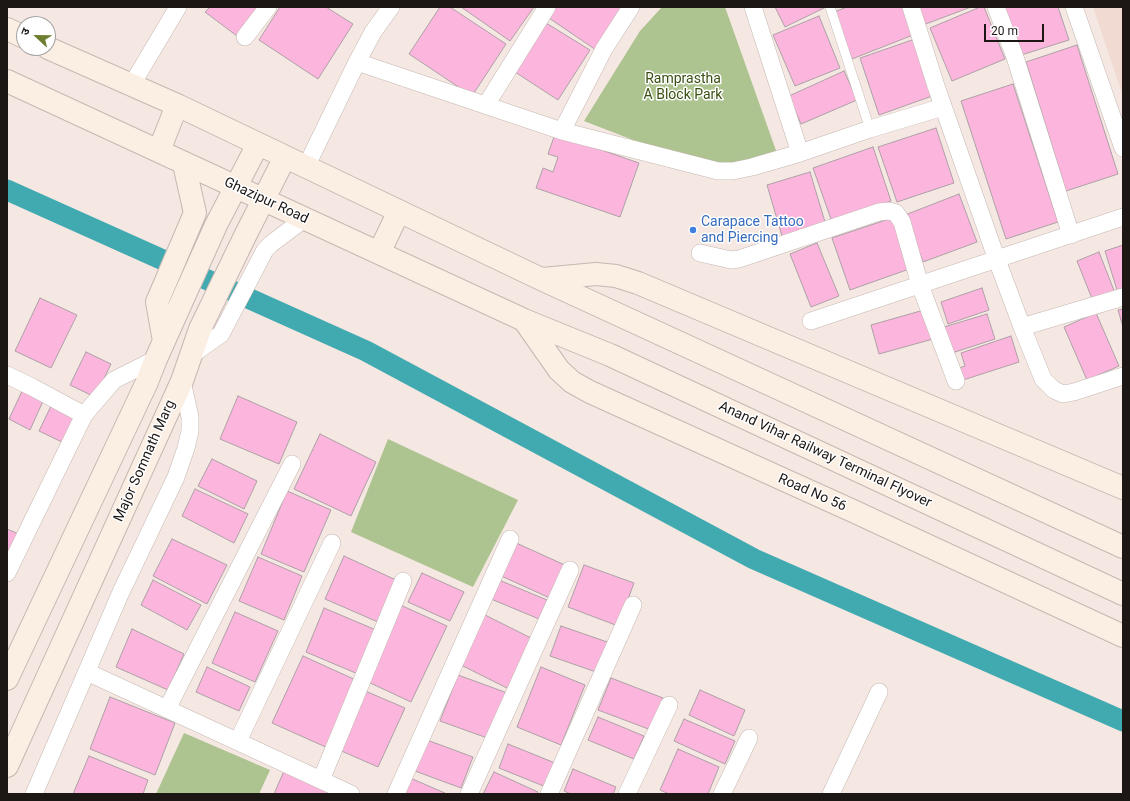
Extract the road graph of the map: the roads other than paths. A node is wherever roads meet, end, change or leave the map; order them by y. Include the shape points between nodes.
1 (178, 7) edge
2 (268, 7) edge
3 (391, 7) edge
4 (547, 7) edge
5 (630, 7) edge
6 (753, 7) edge
7 (830, 7) edge
8 (911, 7) edge
9 (996, 7) edge
10 (1074, 7) edge
11 (245, 37) dead end
12 (56, 52) edge
13 (356, 62) junction
14 (7, 81) edge
15 (132, 86) junction
16 (177, 105) junction
17 (486, 105) junction
18 (943, 107) junction
19 (870, 129) junction
20 (562, 131) junction
21 (258, 144) junction
22 (1123, 148) edge
23 (159, 151) junction
24 (800, 153) junction
25 (285, 157) junction
26 (184, 164) junction
27 (306, 167) junction
28 (236, 186) junction
29 (263, 200) junction
30 (399, 211) junction
31 (1123, 217) edge
32 (304, 219) junction
33 (216, 225) junction
34 (1071, 235) junction
35 (379, 253) junction
36 (700, 253) dead end
37 (997, 260) junction
38 (541, 279) junction
39 (920, 285) junction
40 (1123, 297) edge
41 (524, 320) junction
42 (811, 321) dead end
43 (1022, 327) junction
44 (160, 350) junction
45 (190, 356) junction
46 (7, 375) edge
47 (1123, 376) edge
48 (182, 381) junction
49 (956, 381) dead end
50 (84, 415) junction
51 (292, 464) dead end
52 (1123, 488) edge
53 (510, 539) dead end
54 (332, 543) dead end
55 (1123, 546) edge
56 (570, 570) dead end
57 (7, 573) edge
58 (404, 581) dead end
59 (1123, 594) edge
60 (633, 605) dead end
61 (1123, 636) edge
62 (87, 672) junction
63 (7, 679) edge
64 (879, 692) dead end
65 (669, 705) dead end
66 (167, 709) junction
67 (749, 738) dead end
68 (238, 741) junction
69 (7, 766) edge
70 (320, 780) junction
71 (34, 794) edge
72 (351, 794) edge
73 (396, 794) edge
74 (469, 794) edge
75 (548, 794) edge
76 (627, 794) edge
77 (722, 794) edge
78 (831, 794) edge

1 - 15 street
2 - 11 street
3 - 13 street
4 - 17 street
5 - 20 street via 604,49
6 - 24 street
7 - 19 lane
8 - 18 street
9 - 34 street via 1015,57
10 - 22 street
12 - 15 main road
13 - 17 street
13 - 27 street
14 - 23 main road, Ghazipur Road
15 - 16 main road
16 - 21 main road
16 - 23 main road
17 - 20 street
18 - 19 street
18 - 37 street
19 - 24 street
20 - 24 street via 718,171 752,168
21 - 25 main road
21 - 28 main road
23 - 26 main road, Ghazipur Road
25 - 27 main road
25 - 29 main road, Major Somnath Marg
26 - 28 main road, Ghazipur Road
26 - 33 main road
26 - 44 main road via 194,215 157,302
27 - 30 main road
28 - 29 main road, Ghazipur Road
28 - 33 main road
29 - 32 main road, Ghazipur Road
29 - 45 main road, Major Somnath Marg
30 - 35 main road
30 - 38 main road
31 - 34 street
32 - 35 main road, Ghazipur Road
32 - 45 street via 265,250 221,334
33 - 44 main road
34 - 37 street
35 - 41 main road, Ghazipur Road
36 - 39 street via 730,260 739,259 879,212 889,211 896,213 902,222
37 - 39 street
37 - 43 street
38 - 52 main road via 596,274 616,276 638,283
38 - 55 main road
39 - 42 street
39 - 49 street
40 - 43 street
41 - 59 main road, Anand Vihar Railway Terminal Flyover via 610,355
41 - 61 main road, Road No 56 via 559,370 572,382 590,392
43 - 47 street via 1043,379 1054,390 1063,394 1074,392
44 - 50 street via 114,380
44 - 63 main road
45 - 48 main road, Major Somnath Marg
46 - 50 street
48 - 62 street via 190,417 186,448 176,477 121,592
48 - 69 main road, Major Somnath Marg
50 - 57 street
51 - 66 street
53 - 73 street
54 - 68 street
56 - 74 street
58 - 70 street
60 - 75 street
62 - 66 street
62 - 71 street
64 - 78 street
65 - 76 street
66 - 68 street
67 - 77 street
68 - 70 street
70 - 72 street

